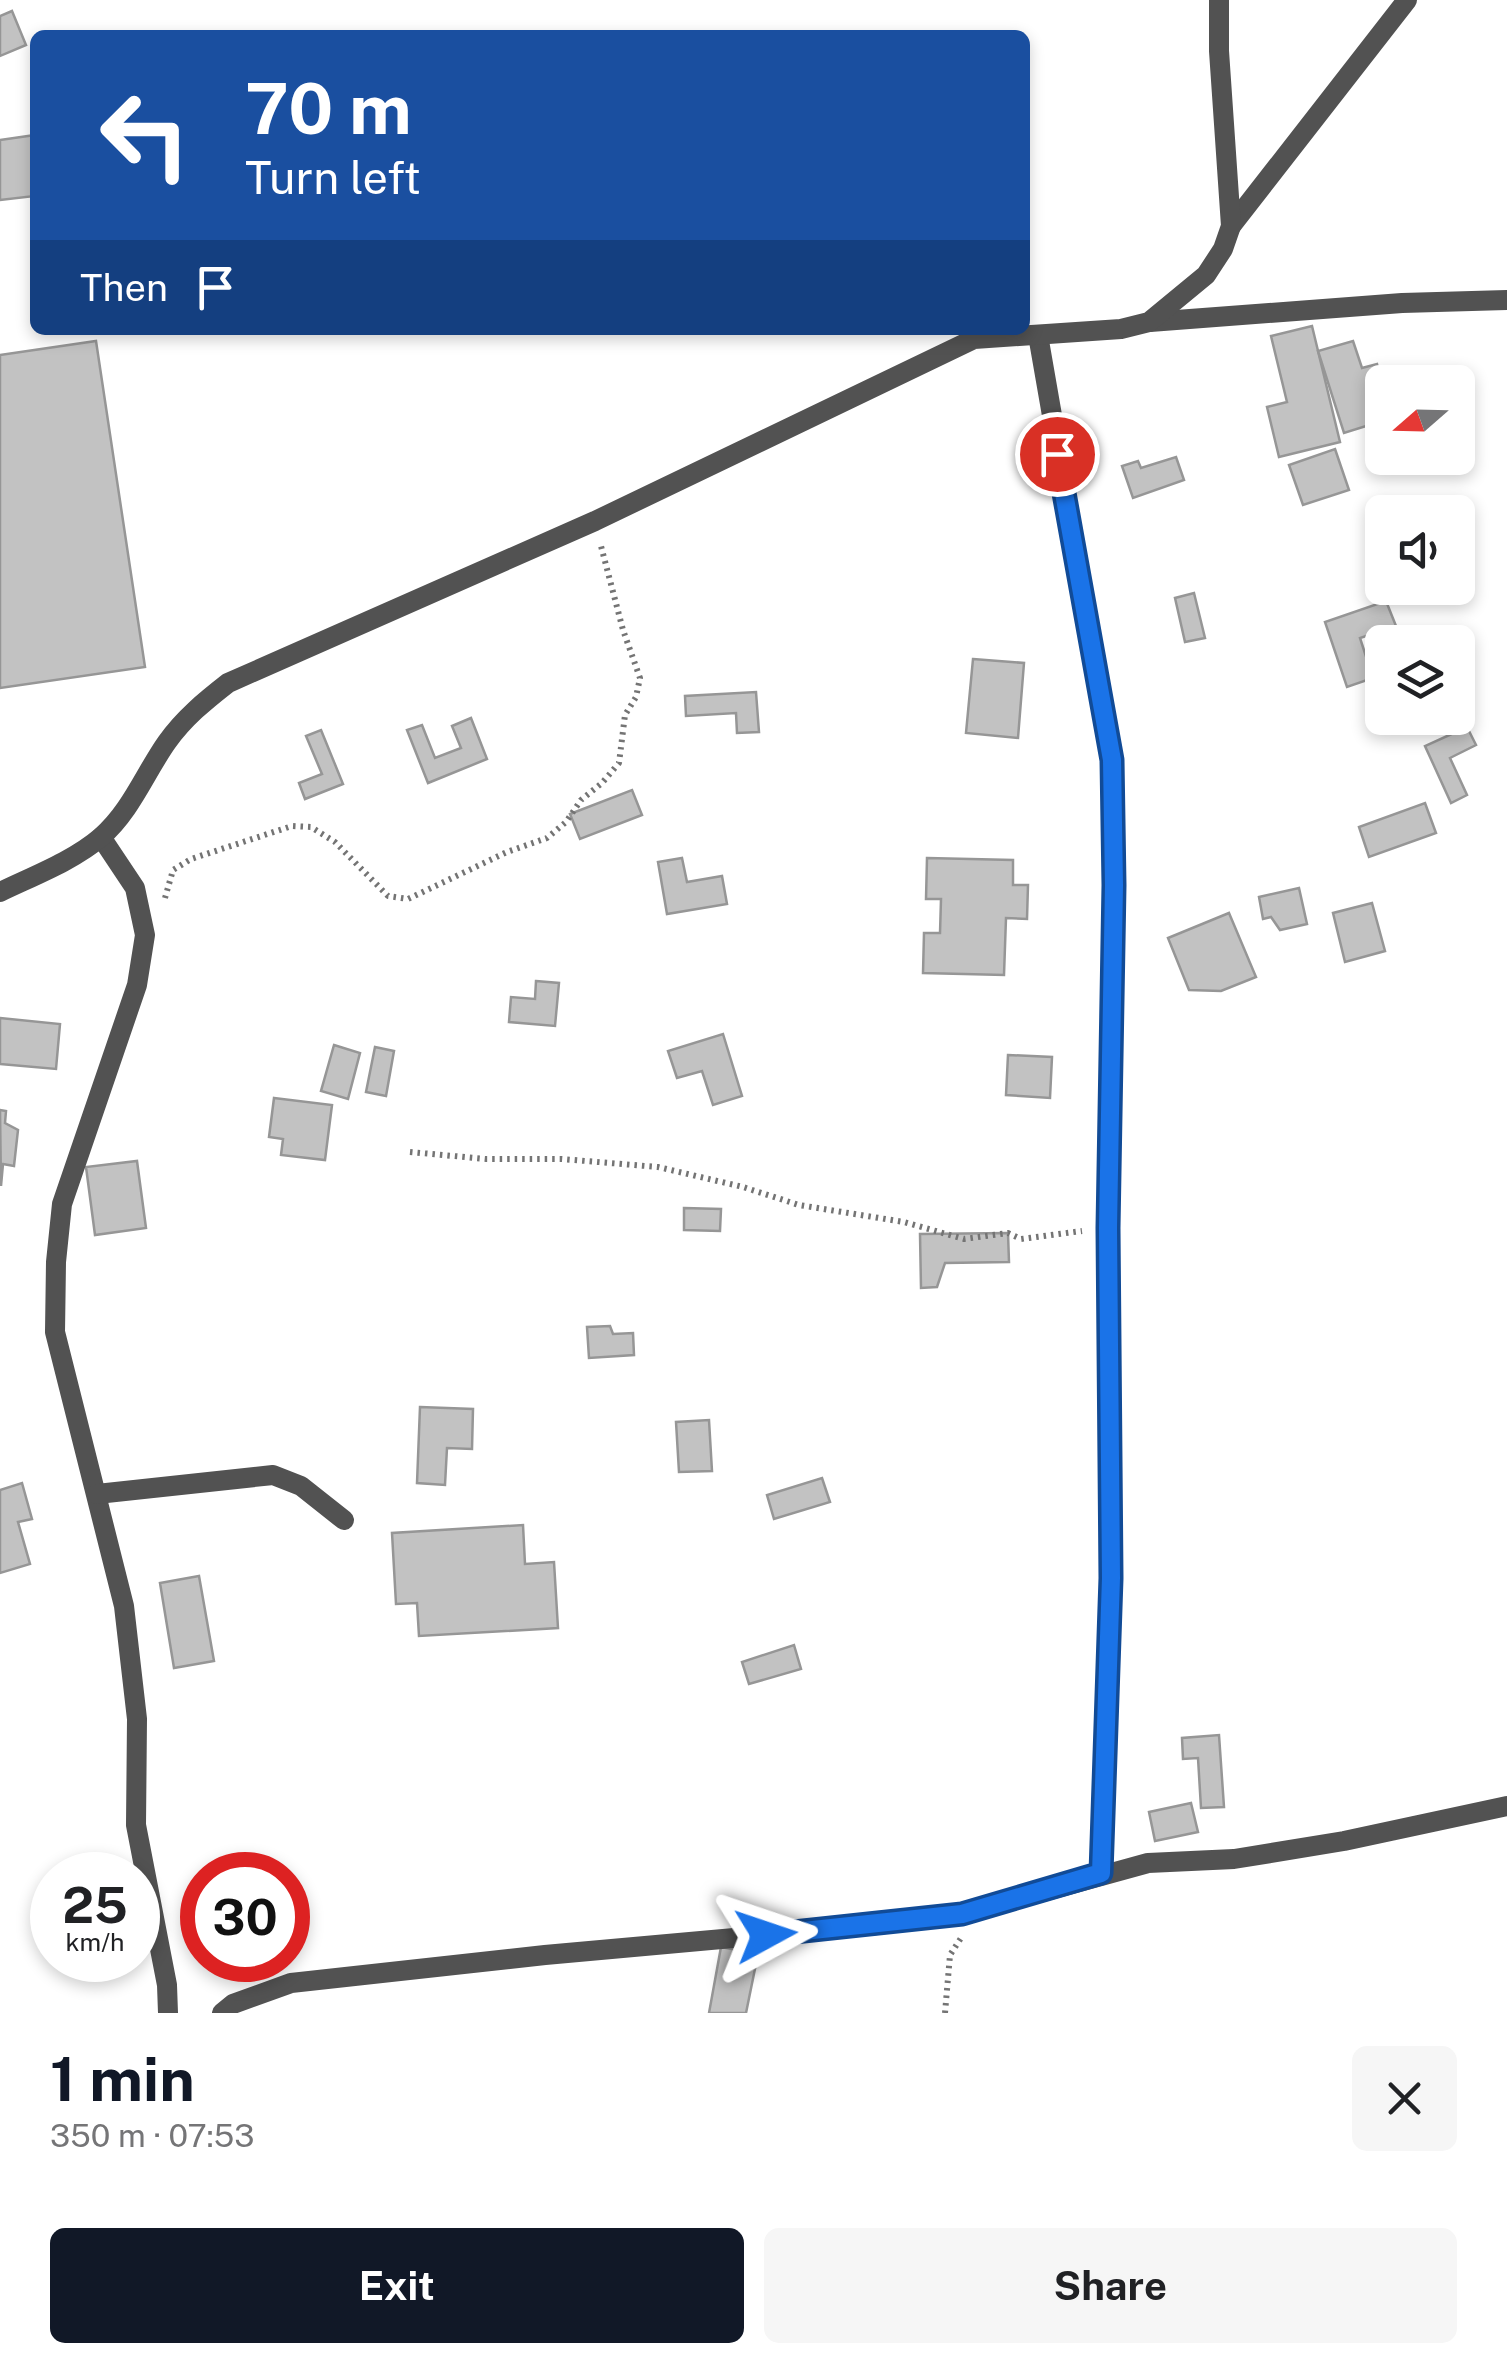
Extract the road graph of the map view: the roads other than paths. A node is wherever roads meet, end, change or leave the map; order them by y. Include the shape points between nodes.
1 (1219, 0) edge
2 (1408, 0) edge
3 (1231, 226) junction
4 (1507, 300) edge
5 (1149, 322) junction
6 (1038, 335) junction
7 (101, 837) junction
8 (0, 892) edge
9 (97, 1494) junction
10 (344, 1520) dead end
11 (1507, 1806) edge
12 (1101, 1873) junction
13 (168, 2013) edge
14 (222, 2013) edge

1 - 3 street
2 - 3 street
3 - 5 street via 1206,276
4 - 5 street
5 - 6 street
6 - 7 street via 974,339 595,521 228,683 168,741
6 - 12 street via 1112,760 1111,1578
7 - 8 street
7 - 9 street via 135,888 145,935 137,985 62,1204 56,1262 55,1332
9 - 10 street via 273,1475 301,1486
9 - 13 street via 124,1606 138,1719 136,1825
11 - 12 street via 1344,1840
12 - 14 street via 982,1908 877,1926 291,1984

